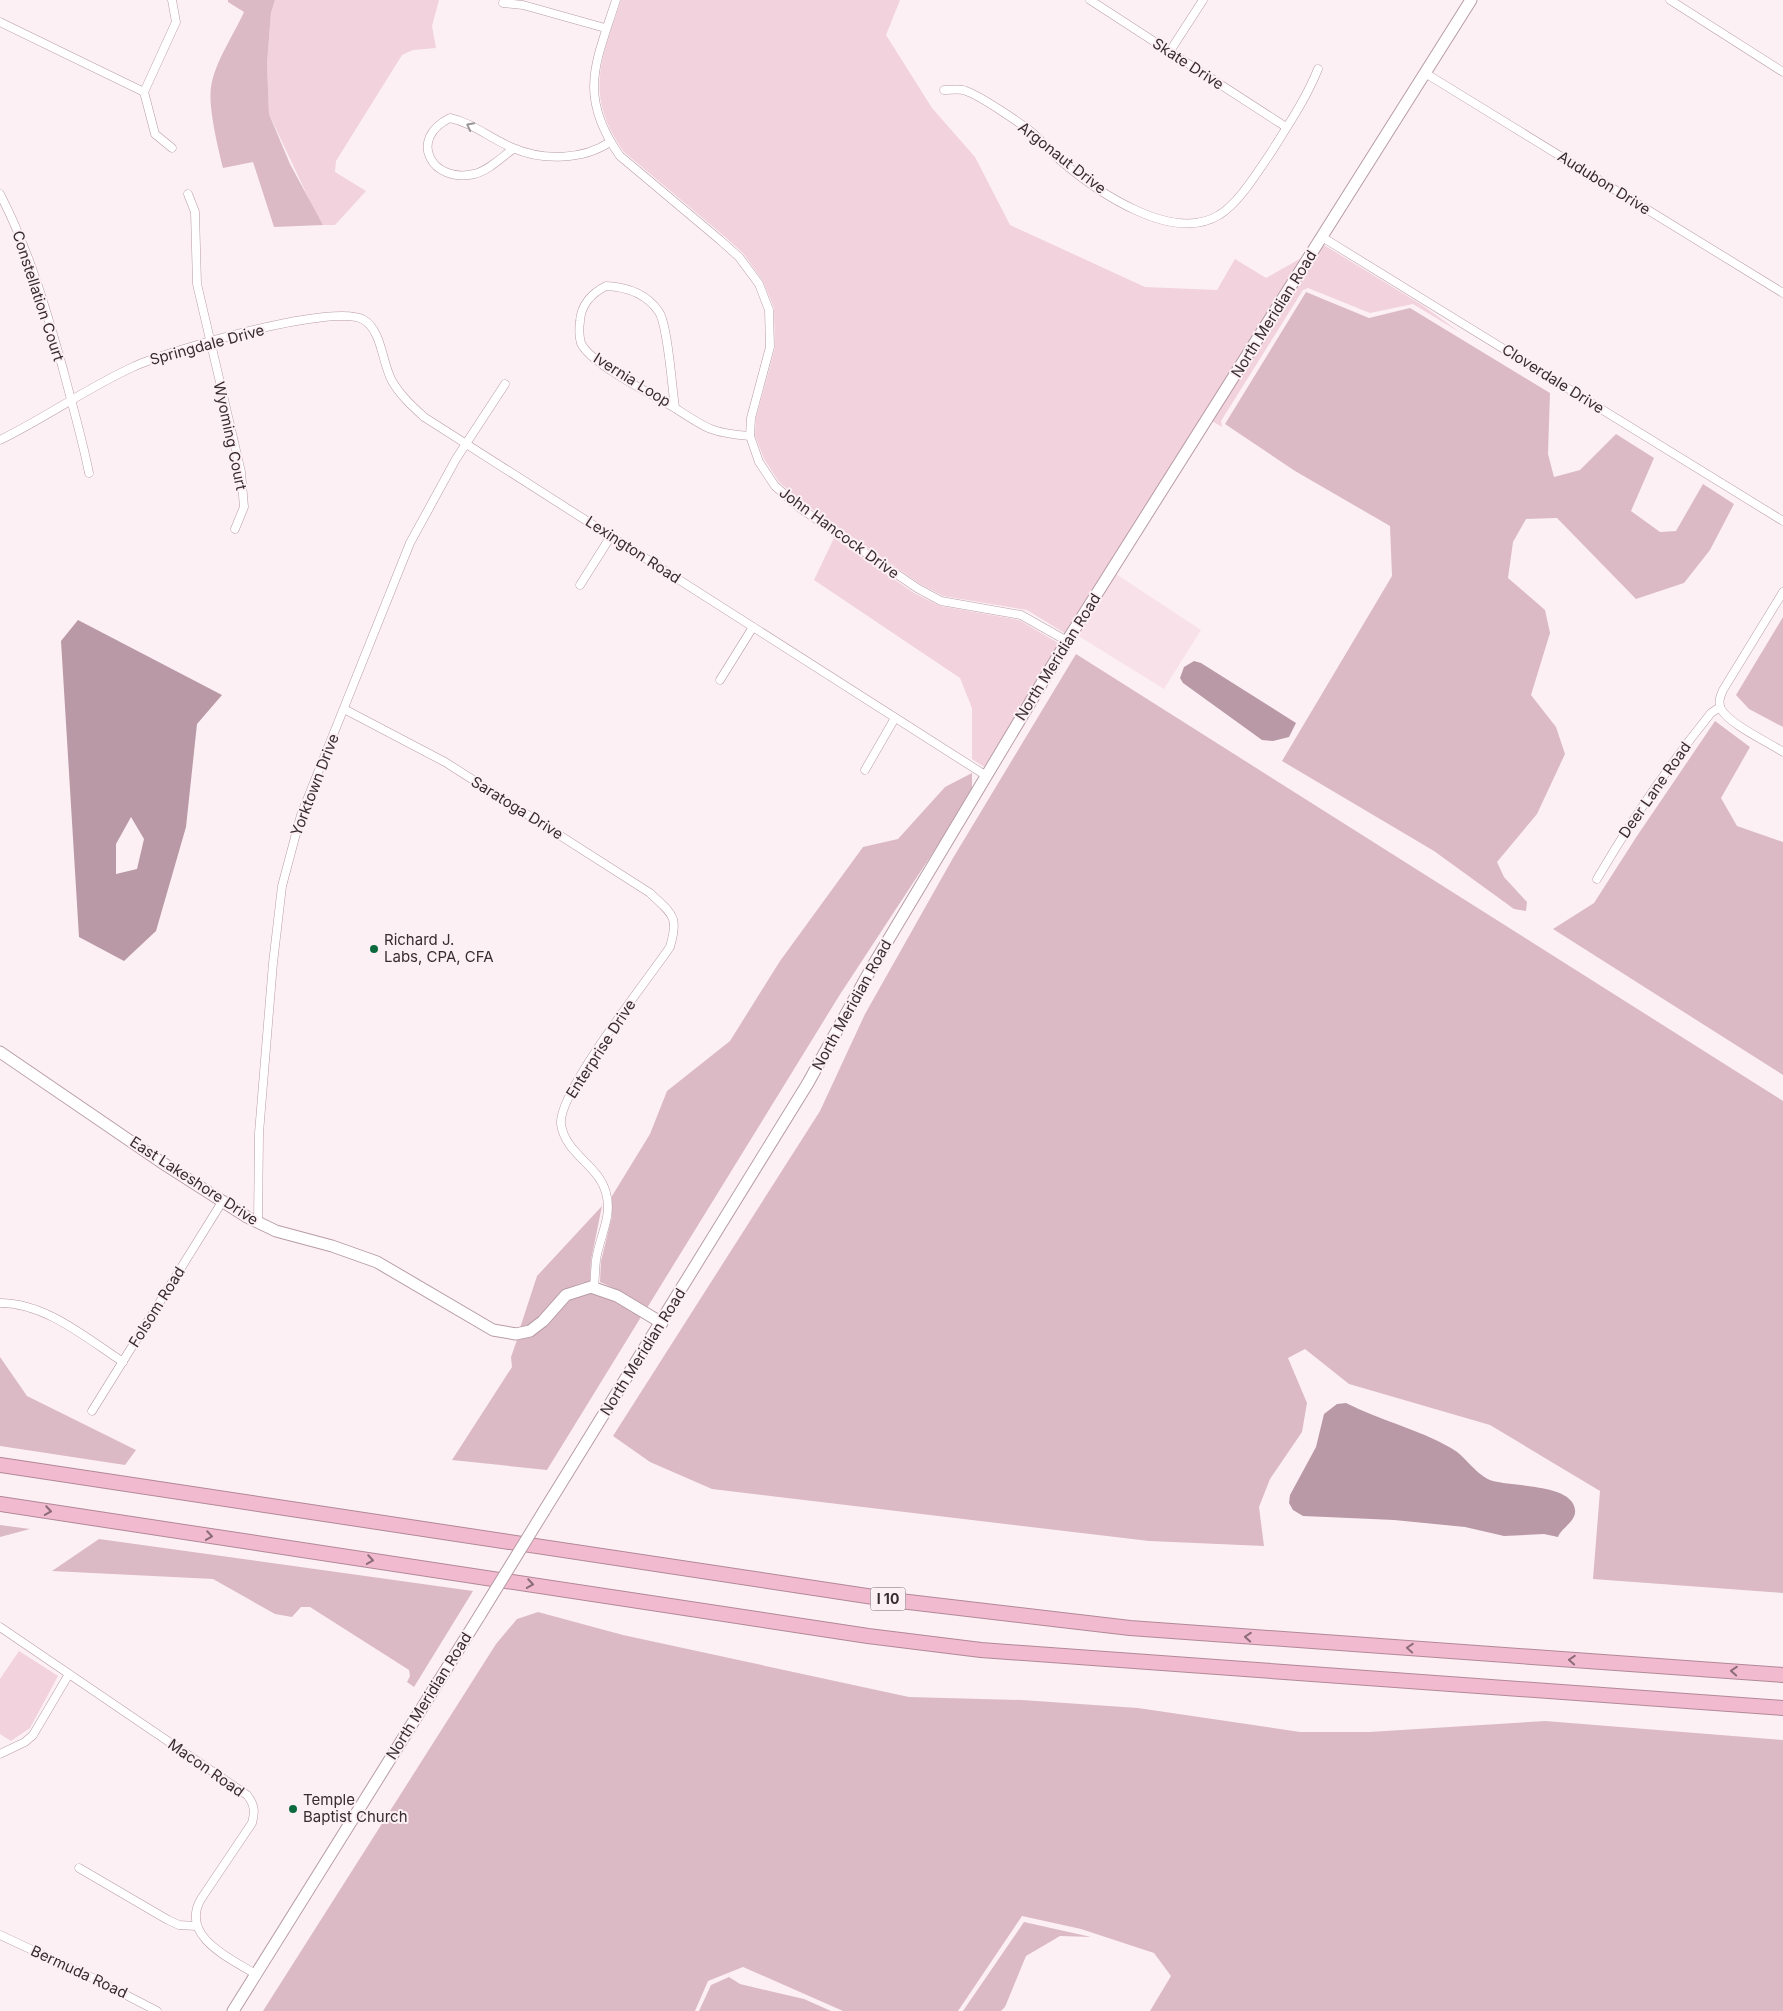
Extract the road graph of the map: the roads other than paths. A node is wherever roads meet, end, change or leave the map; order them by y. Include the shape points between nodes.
1 (172, 0) edge
2 (616, 0) edge
3 (1090, 0) edge
4 (1204, 0) edge
5 (1471, 0) edge
6 (1670, 0) edge
7 (503, 3) dead end
8 (0, 22) edge
9 (605, 28) junction
10 (1170, 51) junction
11 (1318, 69) dead end
12 (1783, 72) edge
13 (1425, 73) junction
14 (944, 90) dead end
15 (144, 92) junction
16 (1286, 127) junction
17 (610, 142) junction
18 (172, 148) dead end
19 (513, 149) junction
20 (0, 194) edge
21 (188, 194) dead end
22 (1322, 237) junction
23 (1783, 293) edge
24 (313, 319) joint
25 (209, 342) junction
26 (505, 384) dead end
27 (72, 400) junction
28 (675, 408) junction
29 (750, 436) junction
30 (0, 440) edge
31 (466, 444) junction
32 (89, 473) dead end
33 (1783, 521) edge
34 (235, 529) dead end
35 (611, 536) junction
36 (580, 585) dead end
37 (1783, 592) edge
38 (753, 627) junction
39 (1067, 641) junction
40 (720, 680) dead end
41 (1720, 707) junction
42 (344, 709) junction
43 (895, 718) junction
44 (1783, 752) edge
45 (865, 770) dead end
46 (986, 775) junction
47 (1597, 879) dead end
48 (676, 926) joint
49 (0, 1052) edge
50 (222, 1202) junction
51 (258, 1223) junction
52 (594, 1287) junction
53 (0, 1304) edge
54 (662, 1323) junction
55 (123, 1362) junction
56 (92, 1411) dead end
57 (0, 1465) edge
58 (0, 1504) edge
59 (0, 1627) edge
60 (69, 1674) junction
61 (1783, 1674) edge
62 (1783, 1708) edge
63 (0, 1754) edge
64 (79, 1868) dead end
65 (196, 1926) junction
66 (0, 1935) edge
67 (257, 1974) junction
68 (157, 2011) edge
69 (233, 2011) edge

1 - 15 street via 176,22
2 - 9 street, John Hancock Drive
3 - 10 street, Skate Drive
4 - 10 street
5 - 13 main road, North Meridian Road
6 - 12 street
7 - 9 street via 523,4
8 - 15 street
9 - 17 street, John Hancock Drive via 594,78 598,112
10 - 16 street, Skate Drive
11 - 16 street, Argonaut Drive via 1310,89
13 - 22 main road, North Meridian Road
13 - 23 street, Audubon Drive
14 - 16 street, Argonaut Drive via 966,90 982,100 1035,134 1059,159 1118,200 1152,218 1187,225 1219,216 1249,185
15 - 18 street via 155,134
17 - 19 street via 594,152 558,157
17 - 29 street, John Hancock Drive via 620,156 739,257 759,284 769,310 770,347 753,410
19 -> 19 street via 460,120 450,118 435,129 428,144 429,157 434,165 447,174 463,176 477,174
20 - 27 street, Constellation Court via 33,270
21 - 25 street, Wyoming Court via 195,212 197,284
22 - 33 street, Cloverdale Drive
22 - 39 main road, North Meridian Road
24 - 25 street, Springdale Drive
24 - 31 street, Lexington Road via 350,316 365,320 371,326 398,391 424,417
25 - 27 street, Springdale Drive via 154,357
25 - 34 street, Wyoming Court via 242,479 244,507
26 - 31 street, Yorktown Drive
27 - 30 street, Springdale Drive
27 - 32 street, Constellation Court
28 - 28 street, Ivernia Loop via 592,358 582,344 580,312 598,290 606,286 631,290 648,299 661,314
28 - 29 street, Ivernia Loop via 719,434
29 - 39 street, John Hancock Drive via 759,462 775,486 800,508 917,588 941,601 1021,615
31 - 35 street, Lexington Road
31 - 42 street, Yorktown Drive via 410,543
35 - 36 street
35 - 38 street, Lexington Road
37 - 41 street via 1723,690
38 - 40 street
38 - 43 street, Lexington Road
39 - 46 main road, North Meridian Road
41 - 44 street via 1733,721
41 - 47 street, Deer Lane Road via 1711,713 1672,763
42 - 48 street, Saratoga Drive via 445,762 650,893 670,912
42 - 51 street, Yorktown Drive via 309,791 282,886 259,1134
43 - 45 street
43 - 46 street, Lexington Road
46 - 54 main road, North Meridian Road via 808,1083
48 - 52 street, Enterprise Drive via 670,947 572,1090 561,1118 562,1131 568,1143 592,1169 607,1194 607,1217 596,1260
49 - 50 main road, East Lakeshore Drive
50 - 51 main road, East Lakeshore Drive
50 - 55 street, Folsom Road
51 - 52 main road, East Lakeshore Drive via 377,1262 478,1322 505,1334 530,1331 566,1295
52 - 54 main road via 617,1296
53 - 55 street via 28,1306 51,1316
54 - 67 main road, North Meridian Road, bridge
55 - 56 street, Folsom Road
61 -> 57 highway, I 10 via 1140,1628 1014,1615 900,1601
58 -> 62 highway via 868,1636 981,1650
59 - 60 street, Macon Road
60 - 63 street via 33,1735
60 - 65 street, Macon Road via 252,1801 252,1823 195,1908
64 - 65 street via 168,1920 179,1925
65 - 67 street via 205,1940
66 - 68 street, Bermuda Road
67 - 69 main road, North Meridian Road

